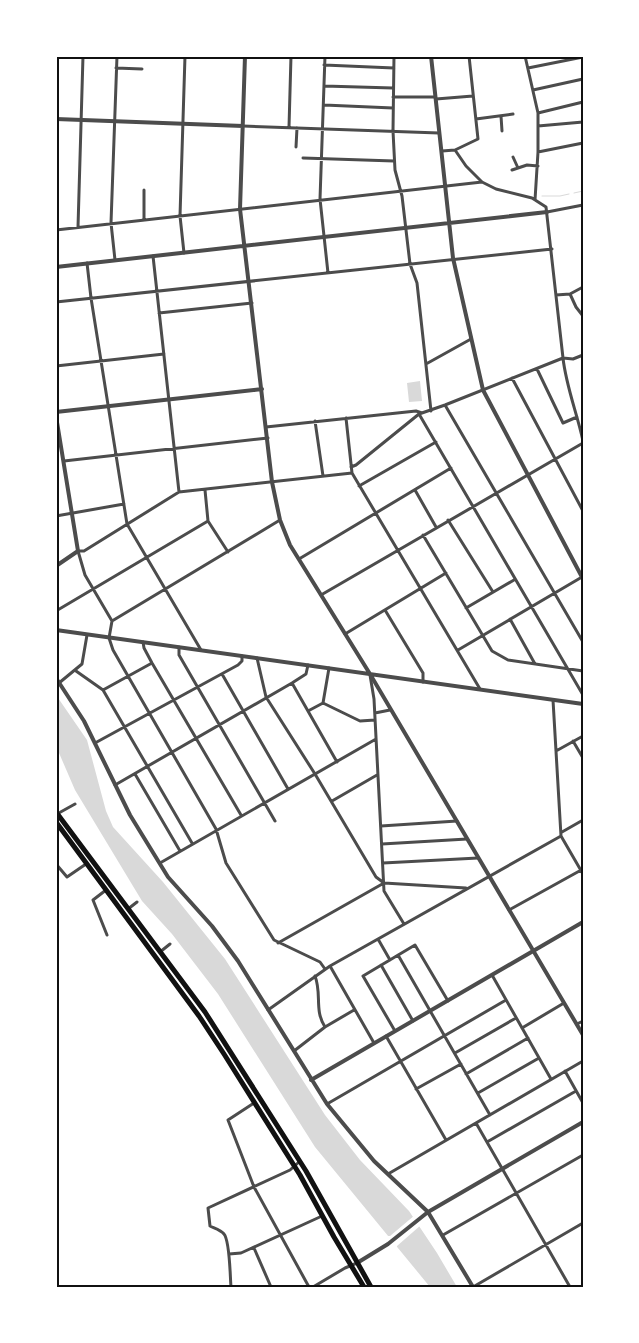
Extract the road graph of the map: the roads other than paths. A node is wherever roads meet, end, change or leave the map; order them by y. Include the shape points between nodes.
1 (83, 56) edge
2 (117, 56) edge
3 (185, 56) edge
4 (245, 56) edge
5 (291, 56) edge
6 (324, 56) edge
7 (394, 56) edge
8 (431, 56) edge
9 (468, 56) edge
10 (526, 56) edge
11 (583, 58) edge
12 (324, 65) junction
13 (116, 68) junction
14 (394, 68) junction
15 (528, 68) junction
16 (142, 69) dead end
17 (583, 79) edge
18 (324, 86) junction
19 (393, 88) junction
20 (533, 90) junction
21 (473, 96) junction
22 (393, 97) junction
23 (436, 98) junction
24 (583, 102) edge
25 (324, 105) junction
26 (393, 108) junction
27 (538, 113) junction
28 (513, 114) dead end
29 (501, 116) junction
30 (56, 119) edge
31 (476, 119) junction
32 (81, 120) junction
33 (114, 121) junction
34 (583, 122) edge
35 (183, 123) junction
36 (243, 126) junction
37 (538, 126) junction
38 (289, 127) junction
39 (297, 128) junction
40 (323, 128) junction
41 (393, 131) junction
42 (502, 131) dead end
43 (439, 132) junction
44 (583, 143) edge
45 (296, 147) dead end
46 (456, 150) junction
47 (442, 151) junction
48 (538, 152) junction
49 (513, 157) dead end
50 (303, 158) dead end
51 (322, 159) junction
52 (394, 161) junction
53 (538, 166) junction
54 (518, 168) junction
55 (512, 170) dead end
56 (482, 182) junction
57 (445, 186) junction
58 (144, 190) dead end
59 (400, 190) junction
60 (320, 199) junction
61 (535, 200) junction
62 (583, 205) edge
63 (240, 209) junction
64 (547, 212) junction
65 (180, 216) junction
66 (144, 220) junction
67 (111, 223) junction
68 (449, 223) junction
69 (78, 227) junction
70 (406, 228) junction
71 (56, 230) edge
72 (324, 237) junction
73 (244, 246) junction
74 (552, 249) junction
75 (184, 253) junction
76 (153, 256) junction
77 (453, 258) junction
78 (115, 260) junction
79 (87, 263) junction
80 (410, 264) junction
81 (56, 266) edge
82 (328, 272) junction
83 (249, 281) junction
84 (583, 287) edge
85 (156, 291) junction
86 (570, 294) junction
87 (556, 295) junction
88 (91, 298) junction
89 (56, 302) edge
90 (252, 303) junction
91 (159, 313) junction
92 (583, 316) edge
93 (471, 339) junction
94 (164, 354) junction
95 (583, 355) edge
96 (563, 358) junction
97 (101, 361) junction
98 (426, 364) junction
99 (56, 366) edge
100 (537, 369) junction
101 (512, 378) junction
102 (262, 389) junction
103 (483, 390) junction
104 (168, 398) junction
105 (445, 405) junction
106 (109, 406) junction
107 (430, 411) junction
108 (56, 412) edge
109 (420, 413) junction
110 (56, 416) edge
111 (577, 417) junction
112 (346, 418) junction
113 (315, 421) junction
114 (266, 427) junction
115 (268, 438) junction
116 (436, 442) junction
117 (583, 442) edge
118 (173, 449) junction
119 (116, 455) junction
120 (554, 459) junction
121 (64, 461) junction
122 (351, 467) junction
123 (451, 468) junction
124 (352, 473) junction
125 (527, 474) junction
126 (322, 476) junction
127 (272, 482) junction
128 (359, 486) junction
129 (205, 490) junction
130 (415, 490) junction
131 (179, 492) junction
132 (496, 492) junction
133 (124, 504) junction
134 (472, 506) junction
135 (583, 511) edge
136 (72, 512) junction
137 (376, 513) junction
138 (56, 516) edge
139 (280, 520) junction
140 (448, 520) junction
141 (208, 521) junction
142 (127, 524) junction
143 (436, 528) junction
144 (423, 535) junction
145 (398, 550) junction
146 (78, 551) junction
147 (228, 552) junction
148 (146, 557) junction
149 (299, 559) junction
150 (56, 566) edge
151 (446, 573) junction
152 (582, 578) edge
153 (514, 580) junction
154 (93, 589) junction
155 (165, 589) junction
156 (421, 589) junction
157 (493, 592) junction
158 (554, 594) junction
159 (321, 596) junction
160 (531, 607) junction
161 (466, 608) junction
162 (385, 610) junction
163 (56, 611) edge
164 (510, 619) junction
165 (112, 621) junction
166 (56, 630) edge
167 (345, 634) junction
168 (87, 635) junction
169 (482, 635) junction
170 (109, 638) junction
171 (143, 642) junction
172 (583, 642) edge
173 (179, 647) junction
174 (201, 650) junction
175 (458, 650) junction
176 (242, 656) junction
177 (257, 658) junction
178 (152, 662) junction
179 (536, 664) junction
180 (308, 665) junction
181 (329, 668) junction
182 (567, 669) junction
183 (76, 671) junction
184 (583, 671) edge
185 (222, 674) junction
186 (370, 674) junction
187 (128, 676) junction
188 (56, 678) edge
189 (423, 682) junction
190 (59, 683) junction
191 (292, 683) junction
192 (198, 687) junction
193 (102, 690) junction
194 (481, 690) junction
195 (583, 695) edge
196 (266, 697) junction
197 (174, 700) junction
198 (553, 700) junction
199 (323, 703) junction
200 (583, 704) edge
201 (243, 710) junction
202 (390, 710) junction
203 (308, 711) junction
204 (375, 713) junction
205 (150, 714) junction
206 (375, 720) junction
207 (220, 725) junction
208 (125, 728) junction
209 (583, 736) edge
210 (196, 739) junction
211 (376, 739) junction
212 (573, 741) junction
213 (95, 743) junction
214 (556, 750) junction
215 (172, 753) junction
216 (583, 758) edge
217 (337, 762) junction
218 (148, 767) junction
219 (136, 774) junction
220 (315, 774) junction
221 (377, 775) junction
222 (115, 784) junction
223 (288, 789) junction
224 (332, 801) junction
225 (265, 803) junction
226 (75, 804) dead end
227 (57, 813) edge
228 (241, 816) junction
229 (583, 820) edge
230 (275, 821) dead end
231 (457, 821) junction
232 (56, 822) edge
233 (381, 826) junction
234 (216, 830) junction
235 (561, 834) junction
236 (467, 839) junction
237 (192, 843) junction
238 (382, 844) junction
239 (180, 851) junction
240 (478, 858) junction
241 (160, 863) junction
242 (383, 863) junction
243 (56, 864) edge
244 (86, 864) junction
245 (582, 869) edge
246 (583, 874) edge
247 (489, 876) junction
248 (384, 883) junction
249 (466, 888) junction
250 (106, 890) junction
251 (137, 902) dead end
252 (128, 909) junction
253 (509, 910) junction
254 (583, 922) edge
255 (404, 924) junction
256 (107, 935) dead end
257 (378, 939) junction
258 (278, 943) junction
259 (170, 944) dead end
260 (534, 950) junction
261 (160, 952) junction
262 (398, 955) junction
263 (390, 960) junction
264 (381, 965) junction
265 (330, 966) junction
266 (325, 969) junction
267 (492, 975) junction
268 (315, 976) junction
269 (506, 1000) junction
270 (448, 1001) junction
271 (564, 1003) junction
272 (268, 1010) junction
273 (354, 1010) junction
274 (430, 1011) junction
275 (516, 1018) junction
276 (413, 1021) junction
277 (583, 1021) edge
278 (577, 1024) junction
279 (325, 1026) junction
280 (522, 1028) junction
281 (394, 1031) junction
282 (583, 1035) edge
283 (386, 1036) junction
284 (444, 1036) junction
285 (528, 1038) junction
286 (374, 1044) junction
287 (294, 1052) junction
288 (455, 1053) junction
289 (539, 1058) junction
290 (583, 1061) edge
291 (400, 1062) junction
292 (461, 1064) junction
293 (565, 1071) junction
294 (466, 1074) junction
295 (551, 1079) junction
296 (311, 1080) junction
297 (416, 1089) junction
298 (576, 1091) junction
299 (478, 1093) junction
300 (583, 1102) edge
301 (254, 1103) junction
302 (327, 1104) junction
303 (490, 1115) junction
304 (583, 1122) edge
305 (476, 1123) junction
306 (446, 1140) junction
307 (487, 1142) junction
308 (583, 1155) edge
309 (299, 1162) junction
310 (294, 1166) junction
311 (502, 1169) junction
312 (388, 1174) junction
313 (254, 1187) junction
314 (515, 1193) junction
315 (428, 1212) junction
316 (323, 1216) junction
317 (583, 1223) edge
318 (443, 1235) junction
319 (281, 1236) junction
320 (545, 1245) junction
321 (254, 1248) junction
322 (229, 1254) junction
323 (357, 1263) junction
324 (351, 1265) junction
325 (231, 1287) edge
326 (271, 1287) edge
327 (309, 1287) edge
328 (313, 1287) edge
329 (364, 1287) edge
330 (372, 1287) edge
331 (473, 1287) edge
332 (570, 1287) edge

1 - 32 street
2 - 13 street
3 - 35 street
4 - 36 street
5 - 38 street
6 - 12 street
7 - 14 street
8 - 23 street
9 - 21 street
10 - 15 street
11 - 15 street
12 - 14 street
12 - 18 street
13 - 16 street
13 - 33 street
14 - 19 street
15 - 20 street
17 - 20 street
18 - 19 street
18 - 25 street
19 - 22 street
20 - 27 street
21 - 23 street
21 - 31 street
22 - 23 street
22 - 26 street
23 - 43 street
24 - 27 street
25 - 26 street
25 - 40 street
26 - 41 street
27 - 37 street
28 - 29 street
29 - 31 street
29 - 42 street
30 - 32 street
31 - 46 street via 478,138
32 - 33 street
32 - 69 street
33 - 35 street
33 - 67 street
34 - 37 street
35 - 36 street
35 - 65 street
36 - 38 street
36 - 63 street
37 - 48 street
38 - 39 street
39 - 40 street
39 - 45 street
40 - 41 street
40 - 51 street
41 - 43 street
41 - 52 street
43 - 47 street
44 - 48 street
46 - 47 street
46 - 56 street
47 - 57 street
48 - 53 street
49 - 54 street
50 - 51 street
51 - 52 street
51 - 60 street
52 - 59 street
53 - 54 street
53 - 61 street
54 - 55 street
56 - 57 street
56 - 61 street
57 - 59 street
57 - 68 street
58 - 66 street
59 - 60 street
59 - 70 street
60 - 63 street
60 - 72 street
61 - 64 street via 546,207
62 - 64 street
63 - 65 street
63 - 73 street
64 - 68 street
64 - 74 street
65 - 66 street
65 - 75 street
66 - 67 street
67 - 69 street
67 - 78 street
68 - 70 street
68 - 77 street
69 - 71 street
70 - 72 street
70 - 80 street
72 - 73 street
72 - 82 street
73 - 75 street
73 - 83 street
74 - 77 street
74 - 87 street
75 - 76 street
76 - 78 street
76 - 85 street
77 - 80 street
77 - 93 street
78 - 79 street
79 - 81 street
79 - 88 street
80 - 82 street
80 - 98 street via 417,283
82 - 83 street
83 - 85 street
83 - 90 street
84 - 86 street
85 - 88 street
85 - 91 street
86 - 87 street
86 - 92 street
87 - 96 street
88 - 89 street
88 - 97 street
90 - 91 street
90 - 102 street
91 - 94 street
93 - 98 street
93 - 103 street
94 - 97 street
94 - 104 street
95 - 96 street
96 - 100 street
96 - 111 street
97 - 99 street
97 - 106 street
98 - 107 street
100 - 101 street
100 - 111 street via 563,423
101 - 103 street
101 - 120 street
102 - 104 street
102 - 114 street
103 - 105 street
103 - 125 street
104 - 106 street
104 - 118 street
105 - 107 street
105 - 132 street
106 - 108 street
106 - 119 street
107 - 109 street
109 - 112 street via 416,410
109 - 116 street
109 - 122 street
110 - 121 street
111 - 117 street
112 - 113 street
112 - 122 street
113 - 114 street
113 - 126 street
114 - 115 street
115 - 118 street
115 - 127 street
116 - 123 street
116 - 128 street
117 - 120 street
118 - 119 street
118 - 131 street
119 - 121 street
119 - 133 street
120 - 125 street
120 - 135 street
121 - 136 street
122 - 124 street
123 - 130 street
123 - 134 street
124 - 126 street
124 - 128 street
125 - 132 street
125 - 152 street
126 - 127 street
127 - 129 street
127 - 139 street
128 - 137 street
129 - 131 street
129 - 141 street
130 - 137 street
130 - 143 street
131 - 142 street
132 - 134 street
132 - 158 street
133 - 136 street
133 - 142 street
134 - 140 street
134 - 153 street
136 - 138 street
136 - 146 street
137 - 145 street
137 - 149 street
139 - 147 street
139 - 149 street
140 - 143 street
140 - 157 street
141 - 147 street
141 - 148 street
142 - 146 street via 84,551
142 - 148 street
143 - 144 street
144 - 145 street
144 - 151 street
145 - 156 street
145 - 159 street
146 - 150 street
146 - 154 street
147 - 155 street
148 - 154 street
148 - 155 street
149 - 159 street
151 - 156 street
151 - 161 street
152 - 158 street
153 - 157 street
153 - 160 street
154 - 163 street
154 - 165 street
155 - 165 street
155 - 174 street
156 - 162 street
156 - 175 street
157 - 161 street
158 - 160 street
158 - 172 street
159 - 167 street
160 - 164 street
160 - 182 street
161 - 169 street
162 - 167 street
162 - 189 street via 423,672
164 - 169 street
164 - 179 street
165 - 170 street
166 - 168 street
167 - 186 street
168 - 170 street
168 - 183 street via 82,664
169 - 175 street
169 - 179 street via 492,651 502,658
170 - 171 street
170 - 187 street
171 - 173 street
171 - 178 street
173 - 174 street
173 - 192 street via 180,655
174 - 176 street
175 - 194 street
176 - 177 street
176 - 185 street via 238,665
177 - 180 street
177 - 196 street
178 - 187 street
178 - 197 street
179 - 182 street
180 - 181 street
180 - 191 street via 306,674
181 - 186 street
181 - 199 street
182 - 184 street
182 - 195 street
183 - 190 street
183 - 193 street
185 - 192 street
185 - 201 street
186 - 189 street
186 - 202 street
186 - 204 street
187 - 193 street
187 - 205 street
188 - 190 street
189 - 194 street
190 - 213 street
191 - 196 street
191 - 203 street
192 - 197 street
192 - 207 street
193 - 208 street
194 - 198 street
196 - 201 street
196 - 220 street
197 - 205 street
197 - 210 street
198 - 200 street
198 - 214 street
199 - 203 street
199 - 206 street via 360,721
201 - 207 street
201 - 223 street
202 - 204 street
202 - 231 street
203 - 217 street
204 - 206 street
205 - 208 street
205 - 215 street
206 - 211 street
207 - 210 street
207 - 225 street
208 - 213 street
208 - 218 street
209 - 212 street
210 - 215 street
210 - 228 street
211 - 217 street
211 - 221 street
212 - 214 street
212 - 216 street
213 - 222 street
214 - 235 street
215 - 218 street
215 - 234 street
217 - 220 street
218 - 219 street
218 - 237 street
219 - 222 street
219 - 239 street
220 - 223 street
220 - 224 street
221 - 224 street
221 - 233 street
222 - 241 street
223 - 225 street
224 - 248 street via 376,877
225 - 228 street
225 - 230 street
226 - 227 street
227 - 252 highway
228 - 234 street
229 - 235 street
231 - 233 street
231 - 236 street
232 - 244 highway
233 - 238 street
234 - 237 street
234 - 258 street via 226,863
235 - 245 street
235 - 247 street
236 - 238 street
236 - 240 street
237 - 239 street
238 - 242 street
239 - 241 street
240 - 242 street
240 - 247 street
241 - 272 street via 238,961
242 - 248 street
243 - 244 street via 66,877
244 - 250 highway
245 - 246 street
245 - 253 street
247 - 249 street
247 - 253 street
248 - 249 street
248 - 255 street via 384,891
248 - 258 street
249 - 255 street
250 - 256 street via 93,900
250 - 301 highway via 199,1016
251 - 252 street
252 - 261 highway
253 - 260 street
254 - 260 street
255 - 257 street
257 - 263 street
257 - 265 street
258 - 266 street via 320,962
259 - 261 street
260 - 267 street
260 - 271 street
261 - 309 highway via 204,1012
262 - 263 street
262 - 270 street via 415,945
262 - 274 street
263 - 264 street
264 - 276 street
264 - 281 street via 363,976
265 - 266 street
265 - 273 street
266 - 268 street
267 - 269 street
267 - 270 street
268 - 272 street
268 - 279 street via 319,1018
269 - 275 street
269 - 284 street
270 - 274 street
271 - 278 street
271 - 280 street
272 - 287 street
273 - 279 street
273 - 286 street
274 - 276 street
274 - 284 street
275 - 280 street
275 - 288 street
276 - 281 street
277 - 278 street
278 - 282 street
279 - 287 street
280 - 285 street
281 - 283 street
283 - 286 street
283 - 291 street
284 - 288 street
284 - 291 street
285 - 289 street
285 - 294 street
286 - 296 street
287 - 296 street
288 - 292 street
289 - 295 street
289 - 299 street
290 - 293 street
291 - 297 street
291 - 302 street
292 - 294 street
292 - 297 street
293 - 295 street
293 - 298 street
294 - 299 street
295 - 303 street
296 - 302 street
297 - 306 street
298 - 300 street
298 - 307 street
299 - 303 street
301 - 310 highway
301 - 313 street via 228,1120
302 - 312 street
303 - 305 street
304 - 311 street
305 - 306 street
305 - 307 street
306 - 312 street
307 - 311 street
308 - 314 street
309 - 310 street
309 - 323 highway
310 - 313 street
310 - 316 highway
311 - 314 street
311 - 315 street
312 - 315 street
313 - 319 street
313 - 322 street via 208,1208 210,1226 224,1233
314 - 318 street
314 - 320 street
315 - 318 street
315 - 323 street
316 - 319 street
316 - 324 highway
317 - 320 street
318 - 331 street
319 - 321 street
319 - 327 street
320 - 331 street
320 - 332 street
321 - 322 street
321 - 326 street
322 - 325 street
323 - 324 street
323 - 330 highway
324 - 328 street
324 - 329 highway

